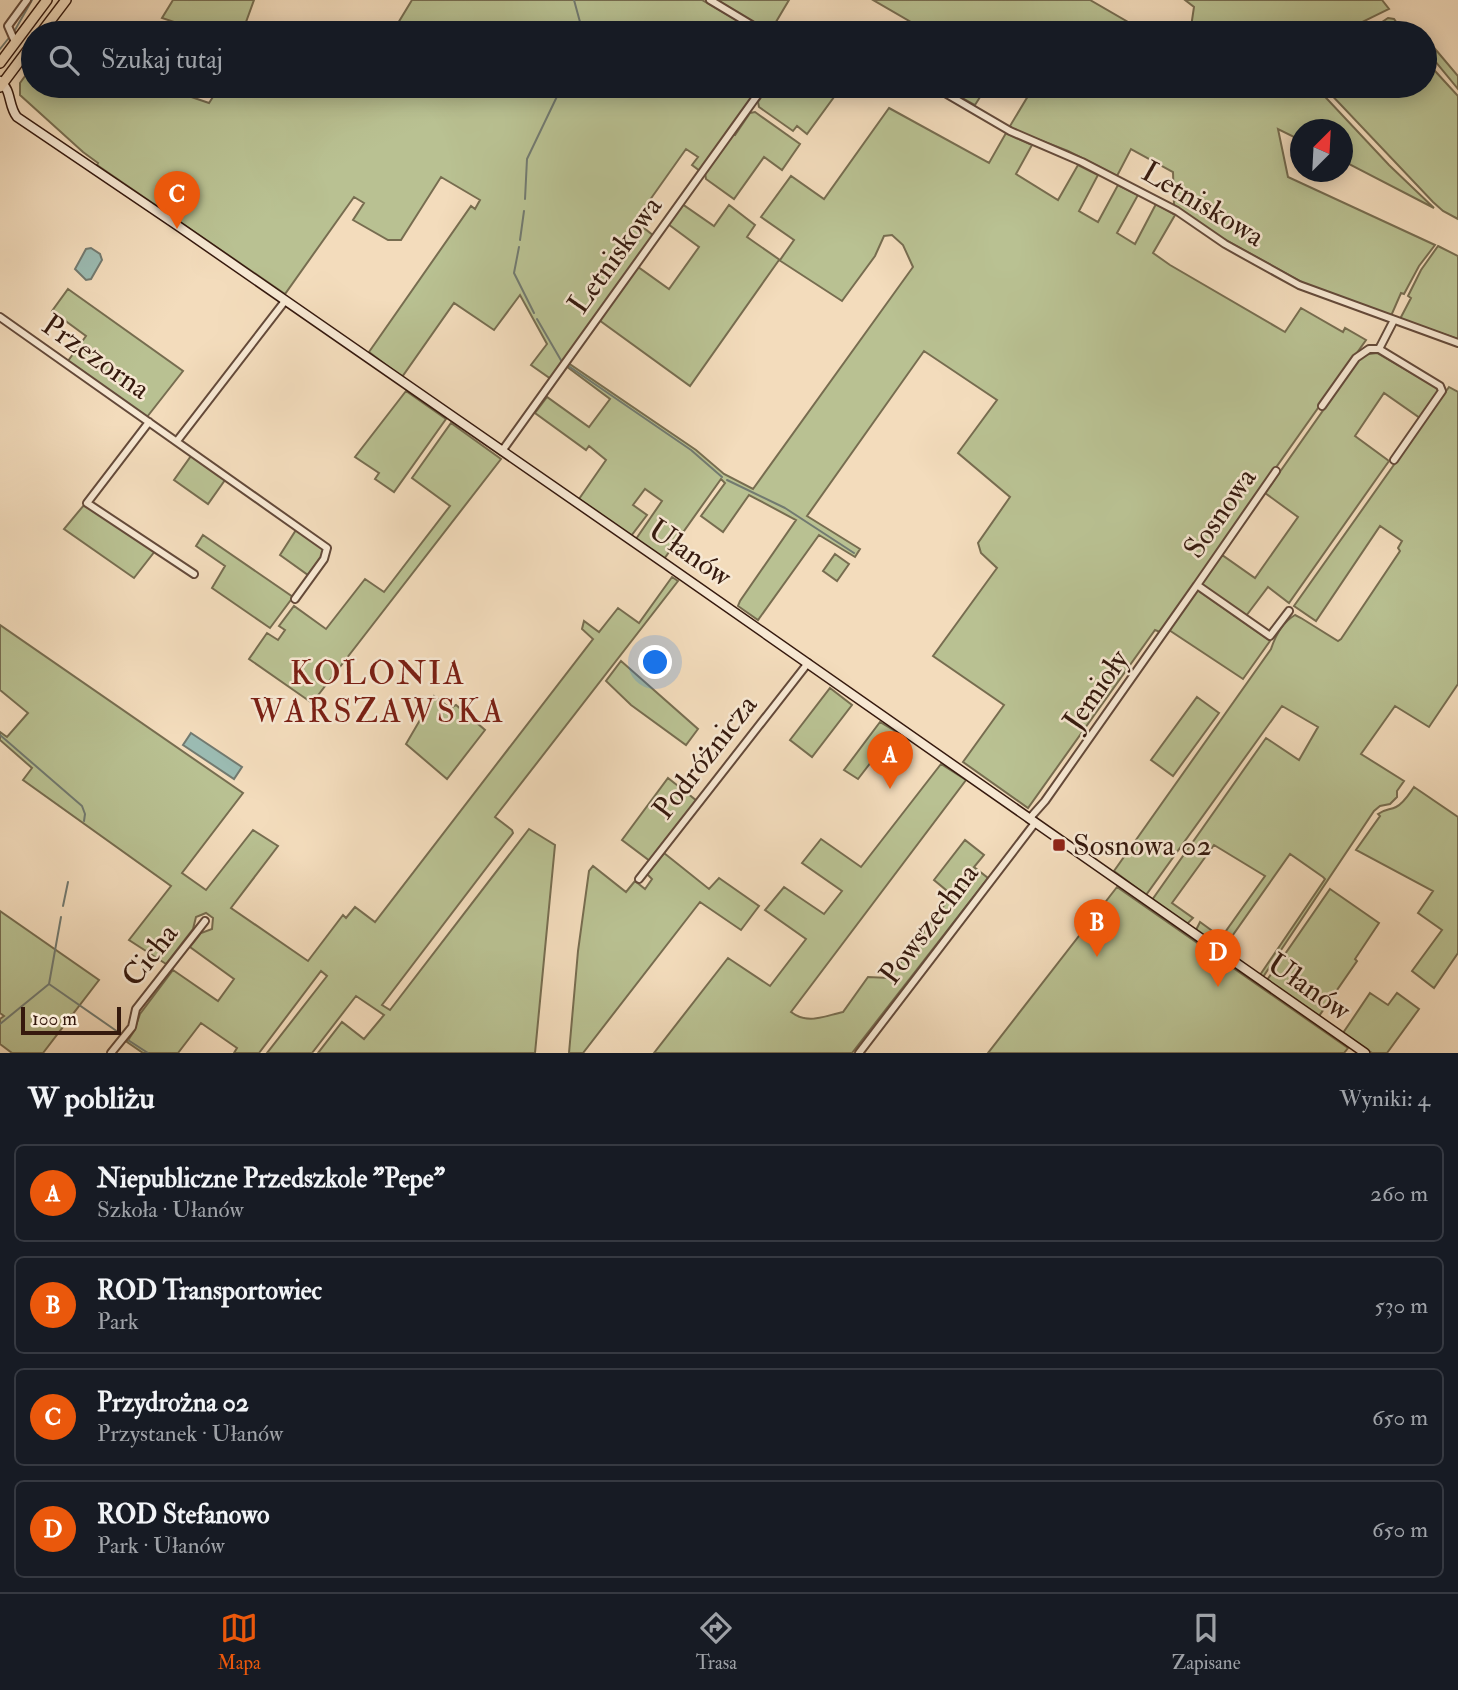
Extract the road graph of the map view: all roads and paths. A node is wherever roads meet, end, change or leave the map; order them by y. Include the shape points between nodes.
1 (27, 0) edge
2 (47, 0) edge
3 (66, 0) edge
4 (710, 0) edge
5 (31, 21) edge
6 (50, 21) edge
7 (745, 21) edge
8 (21, 34) edge
9 (15, 42) junction
10 (21, 58) edge
11 (0, 63) edge
12 (1, 84) edge
13 (755, 98) edge
14 (954, 98) edge
15 (285, 301) junction
16 (0, 317) edge
17 (1394, 320) junction
18 (1458, 343) edge
19 (1379, 349) junction
20 (1322, 406) dead end
21 (149, 422) junction
22 (177, 441) junction
23 (502, 451) junction
24 (1394, 460) dead end
25 (1276, 471) dead end
26 (194, 574) dead end
27 (1197, 585) junction
28 (295, 599) dead end
29 (1289, 611) dead end
30 (808, 663) junction
31 (1032, 821) junction
32 (639, 879) dead end
33 (205, 921) dead end
34 (111, 1053) edge
35 (859, 1053) edge
36 (1366, 1053) edge

1 - 9 street via 8,26
2 - 5 main road
3 - 6 main road
4 - 7 street
8 - 9 main road
9 - 11 main road
10 - 12 main road
12 - 15 street, Ułanów via 17,117
13 - 23 street, Letniskowa
14 - 17 street, Letniskowa via 1010,131 1177,211 1299,285
15 - 22 street
15 - 23 street, Ułanów
16 - 21 street, Przezorna
17 - 18 street, Letniskowa
17 - 19 street
19 - 20 street via 1362,352
19 - 24 street via 1442,389
21 - 22 street
21 - 26 street, Przezorna via 87,503
22 - 28 street via 327,548
23 - 30 street, Ułanów
25 - 27 street, Sosnowa
27 - 29 street, Sosnowa via 1270,636
27 - 31 street, Jemioły
30 - 31 street, Ułanów
30 - 32 street, Podróżnicza
31 - 35 street, Powszechna
31 - 36 street, Ułanów
33 - 34 street, Cicha via 136,1009 132,1027

